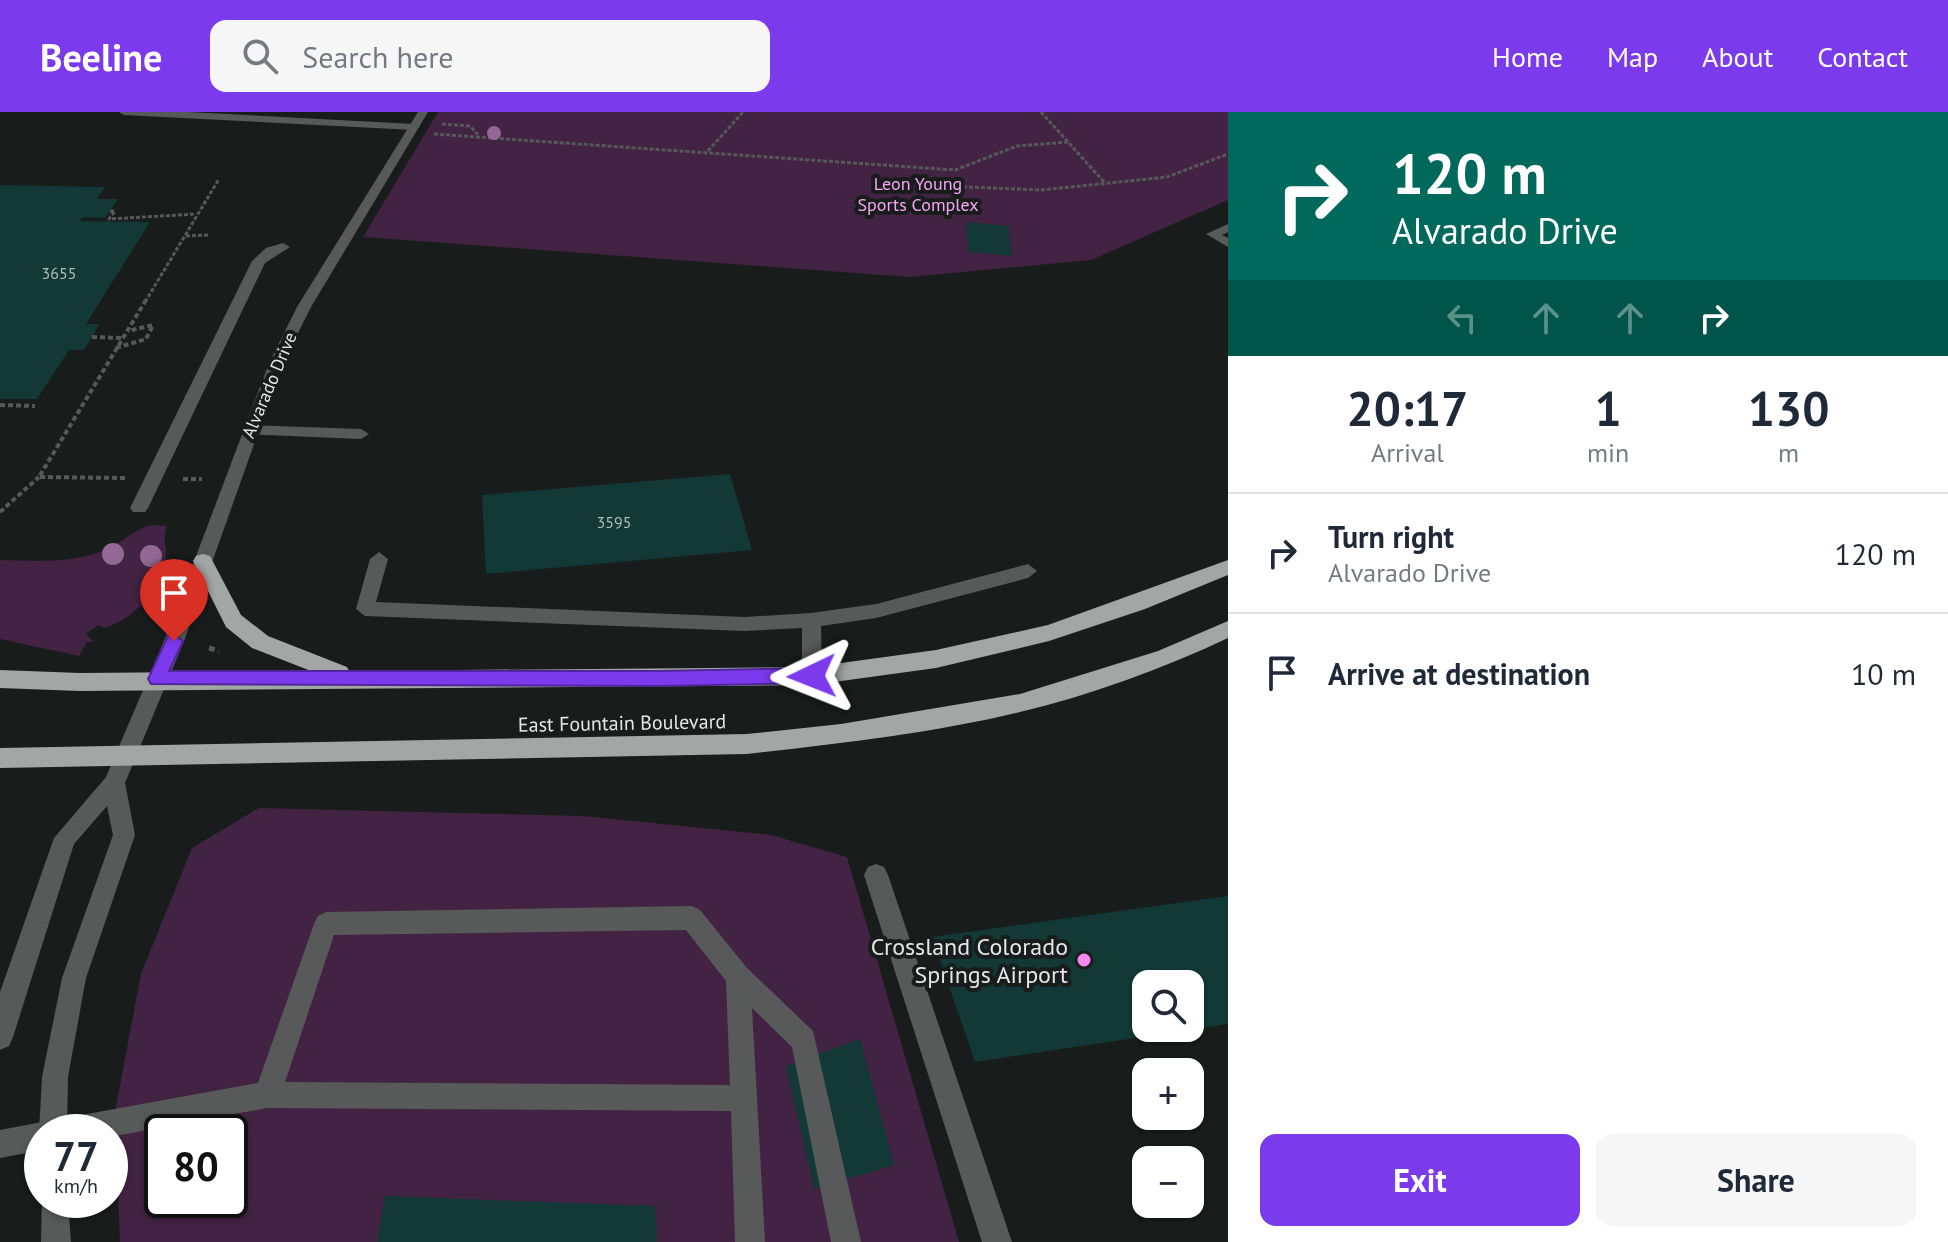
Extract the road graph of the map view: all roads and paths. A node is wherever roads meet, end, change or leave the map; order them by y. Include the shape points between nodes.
1 (124, 112) edge
2 (423, 112) edge
3 (743, 112) edge
4 (1041, 112) edge
5 (435, 124) dead end
6 (414, 127) junction
7 (429, 133) dead end
8 (480, 137) junction
9 (1069, 142) junction
10 (707, 152) junction
11 (1228, 154) edge
12 (219, 179) dead end
13 (1106, 183) junction
14 (915, 185) dead end
15 (110, 211) dead end
16 (197, 214) junction
17 (1228, 228) edge
18 (209, 235) dead end
19 (185, 236) junction
20 (1228, 243) edge
21 (283, 247) dead end
22 (127, 331) junction
23 (92, 337) dead end
24 (122, 338) junction
25 (116, 348) junction
26 (0, 405) edge
27 (35, 406) dead end
28 (249, 430) junction
29 (361, 434) dead end
30 (39, 477) junction
31 (153, 478) junction
32 (202, 479) dead end
33 (139, 508) dead end
34 (0, 512) edge
35 (379, 559) dead end
36 (203, 561) junction
37 (1228, 567) edge
38 (1028, 571) dead end
39 (811, 620) junction
40 (1228, 629) edge
41 (812, 676) junction
42 (352, 678) junction
43 (0, 679) edge
44 (157, 679) junction
45 (124, 757) junction
46 (0, 758) edge
47 (114, 783) junction
48 (876, 875) dead end
49 (738, 977) junction
50 (0, 1037) edge
51 (267, 1095) junction
52 (744, 1098) junction
53 (54, 1114) edge
54 (128, 1120) edge
55 (24, 1139) edge
56 (0, 1144) edge
57 (55, 1218) edge
58 (56, 1242) edge
59 (750, 1242) edge
60 (846, 1242) edge
61 (997, 1242) edge

1 - 6 street
2 - 6 street, Alvarado Drive
3 - 10 path
4 - 9 path
5 - 8 path via 470,126
6 - 28 street, Alvarado Drive via 304,307
7 - 8 path
8 - 10 path
9 - 10 path via 1017,146 955,170
9 - 13 path
11 - 13 path via 1167,177
12 - 16 path
13 - 14 path via 1042,190
15 - 16 path via 115,211 109,219
16 - 19 path
17 - 20 street via 1212,234
18 - 19 path
19 - 22 path
21 - 31 street via 259,261
22 - 24 path
22 - 25 path via 153,325 146,339
23 - 24 path
24 - 25 path
25 - 30 path
26 - 27 path
28 - 29 street
28 - 36 street, Alvarado Drive
30 - 31 path
30 - 34 path
31 - 32 path
31 - 33 street
35 - 39 street via 365,609 745,624
36 - 42 highway via 233,621 260,642
36 - 44 street, Alvarado Drive
37 - 41 highway via 1049,633 936,659
38 - 39 street via 876,611
39 - 41 street
40 - 45 highway, East Fountain Boulevard via 1164,658 1020,703 841,734 747,744
41 - 42 highway
42 - 44 highway
43 - 44 highway
44 - 45 street, Alvarado Drive
45 - 46 highway, East Fountain Boulevard
45 - 47 street, Alvarado Drive
47 - 50 street via 65,838
47 - 53 street via 124,835 74,978 55,1077
48 - 61 street
49 - 51 street via 692,918 326,924
49 - 52 street
49 - 60 street via 804,1040
51 - 52 street
51 - 54 street
52 - 59 street
55 - 56 street
57 - 58 street

